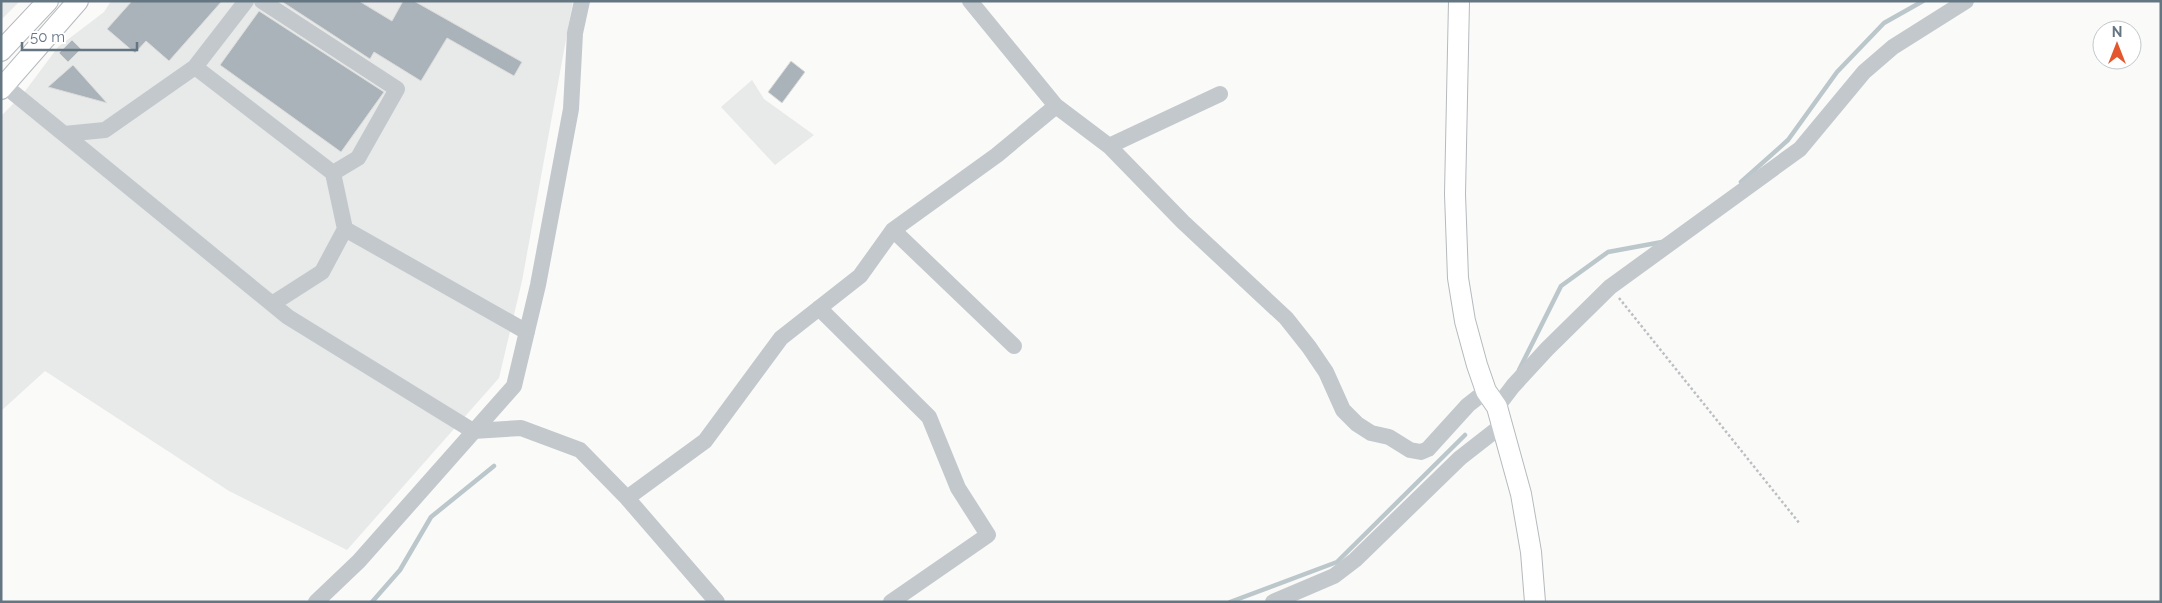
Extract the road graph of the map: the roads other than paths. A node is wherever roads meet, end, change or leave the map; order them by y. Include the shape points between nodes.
1 (48, 1) edge
2 (78, 1) edge
3 (246, 1) edge
4 (262, 1) edge
5 (582, 1) edge
6 (970, 1) edge
7 (1459, 1) edge
8 (1966, 1) edge
9 (1, 52) edge
10 (195, 67) junction
11 (3, 88) edge
12 (1220, 94) dead end
13 (1056, 106) junction
14 (64, 134) junction
15 (1109, 146) junction
16 (333, 173) junction
17 (345, 228) junction
18 (893, 230) junction
19 (272, 304) junction
20 (819, 308) junction
21 (527, 332) junction
22 (1014, 346) dead end
23 (1494, 408) junction
24 (473, 431) junction
25 (627, 498) junction
26 (316, 602) edge
27 (717, 602) edge
28 (891, 602) edge
29 (1273, 602) edge
30 (1535, 602) edge

1 - 9 main road
2 - 11 main road
3 - 10 street
4 - 16 street via 397,89 358,158
5 - 21 street via 575,34 571,109
6 - 13 street
7 - 23 main road via 1455,194 1458,278 1476,365
8 - 23 street via 1893,47 1864,72 1800,148 1610,287 1546,350
10 - 14 street via 105,130
10 - 16 street
11 - 14 street
12 - 15 street
13 - 15 street
13 - 18 street via 997,155
14 - 19 street
15 - 23 street via 1183,222 1286,318 1326,372 1343,410 1357,424 1371,433 1389,437 1410,450 1421,452 1428,449 1468,405
16 - 17 street
17 - 19 street via 322,272
17 - 21 street
18 - 20 street via 860,276
18 - 22 street
19 - 24 street
20 - 25 street via 781,338 705,441
20 - 28 street via 929,417 958,488 988,535
21 - 24 street via 514,386
23 - 29 street via 1460,458 1355,560 1334,576
23 - 30 main road via 1521,494
24 - 25 street via 521,428 580,450
24 - 26 street via 359,561
25 - 27 street

